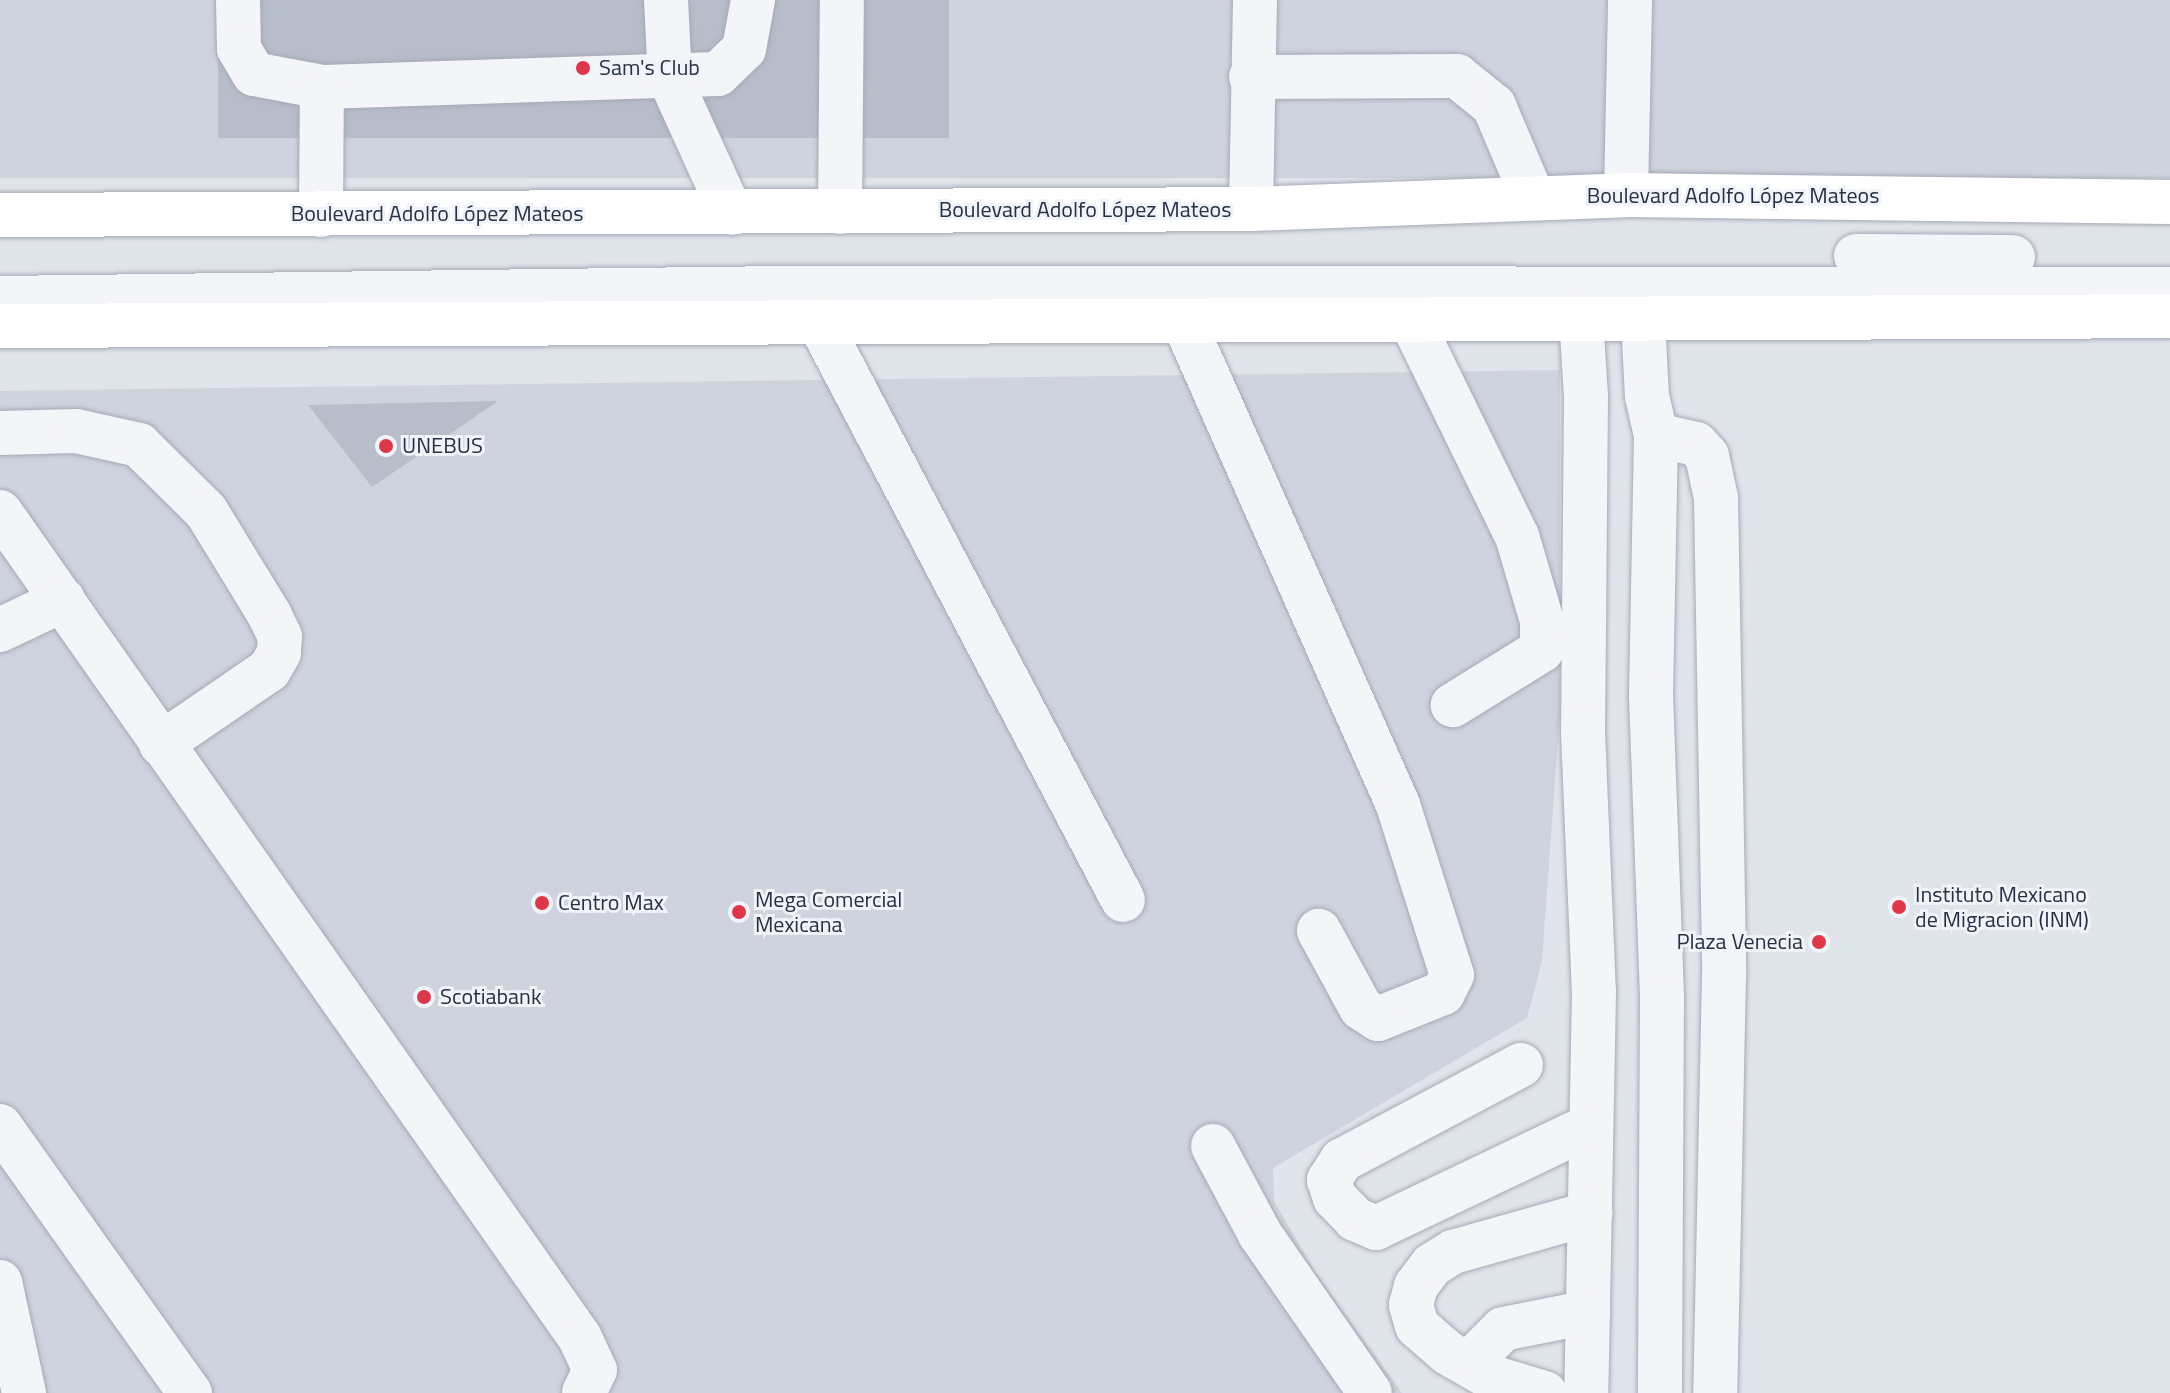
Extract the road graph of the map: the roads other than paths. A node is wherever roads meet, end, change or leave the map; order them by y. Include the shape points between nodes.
1 (238, 0) edge
2 (666, 0) edge
3 (753, 0) edge
4 (842, 0) edge
5 (1255, 0) edge
6 (1630, 0) edge
7 (1251, 77) junction
8 (670, 79) junction
9 (322, 87) junction
10 (1626, 195) junction
11 (1533, 198) junction
12 (2170, 202) edge
13 (1251, 209) junction
14 (840, 212) junction
15 (731, 213) junction
16 (0, 215) edge
17 (321, 215) junction
18 (1856, 256) dead end
19 (2013, 257) dead end
20 (2170, 289) edge
21 (0, 298) edge
22 (2170, 316) edge
23 (1581, 317) junction
24 (1410, 318) junction
25 (1643, 318) junction
26 (1183, 320) junction
27 (819, 322) junction
28 (0, 326) edge
29 (0, 433) edge
30 (1656, 435) junction
31 (0, 512) edge
32 (63, 600) junction
33 (0, 630) edge
34 (1563, 646) junction
35 (1583, 696) junction
36 (1651, 696) junction
37 (1453, 705) dead end
38 (161, 744) junction
39 (1123, 900) dead end
40 (1319, 931) dead end
41 (1594, 992) junction
42 (1662, 998) junction
43 (1723, 999) junction
44 (1521, 1065) dead end
45 (0, 1126) edge
46 (1588, 1127) junction
47 (1213, 1146) dead end
48 (1591, 1213) junction
49 (0, 1282) edge
50 (1588, 1312) junction
51 (1468, 1364) junction
52 (15, 1387) edge
53 (190, 1393) edge
54 (584, 1393) edge
55 (1370, 1393) edge
56 (1545, 1393) edge
57 (1586, 1393) edge
58 (1660, 1393) edge
59 (1715, 1393) edge

1 - 9 street via 239,49 254,74
2 - 8 street
3 - 8 street via 750,31 733,64 718,74
4 - 14 street
5 - 7 street
6 - 10 street
7 - 11 street via 1457,76 1494,106
7 - 13 street
8 - 9 street
8 - 15 street
9 - 17 street
10 - 11 main road, Boulevard Adolfo López Mateos
10 - 12 main road, Boulevard Adolfo López Mateos
11 - 13 main road, Boulevard Adolfo López Mateos
13 - 14 main road, Boulevard Adolfo López Mateos
14 - 15 main road, Boulevard Adolfo López Mateos
15 - 17 main road, Boulevard Adolfo López Mateos
16 - 17 main road, Boulevard Adolfo López Mateos
18 - 19 street
20 - 21 street via 767,288
22 - 25 main road
23 - 24 main road
23 - 25 main road
23 - 34 street via 1586,396
24 - 26 main road
24 - 34 street via 1517,536 1540,612
25 - 30 street via 1647,396
26 - 27 main road
26 - 40 street via 1398,805 1452,975 1443,993 1378,1019 1361,1008
27 - 28 main road
27 - 39 street
29 - 38 street via 76,431 139,445 206,511 269,614 280,637 279,653 269,670
30 - 36 street
30 - 43 street via 1696,444 1707,456 1716,498
31 - 32 street
32 - 33 street
32 - 38 street
34 - 35 street
34 - 37 street
35 - 36 street
35 - 41 street
36 - 42 street
38 - 54 street via 580,1338 595,1370
41 - 42 street
41 - 46 street
42 - 43 street
42 - 58 street
43 - 59 street
44 - 46 street via 1342,1160 1329,1180 1335,1198 1355,1219 1376,1228
45 - 53 street
46 - 48 street
47 - 55 street via 1260,1234
48 - 50 street
48 - 51 street via 1493,1238 1432,1265 1416,1286 1411,1305 1417,1326
49 - 52 street
50 - 51 street via 1503,1329
50 - 57 street
51 - 56 street

